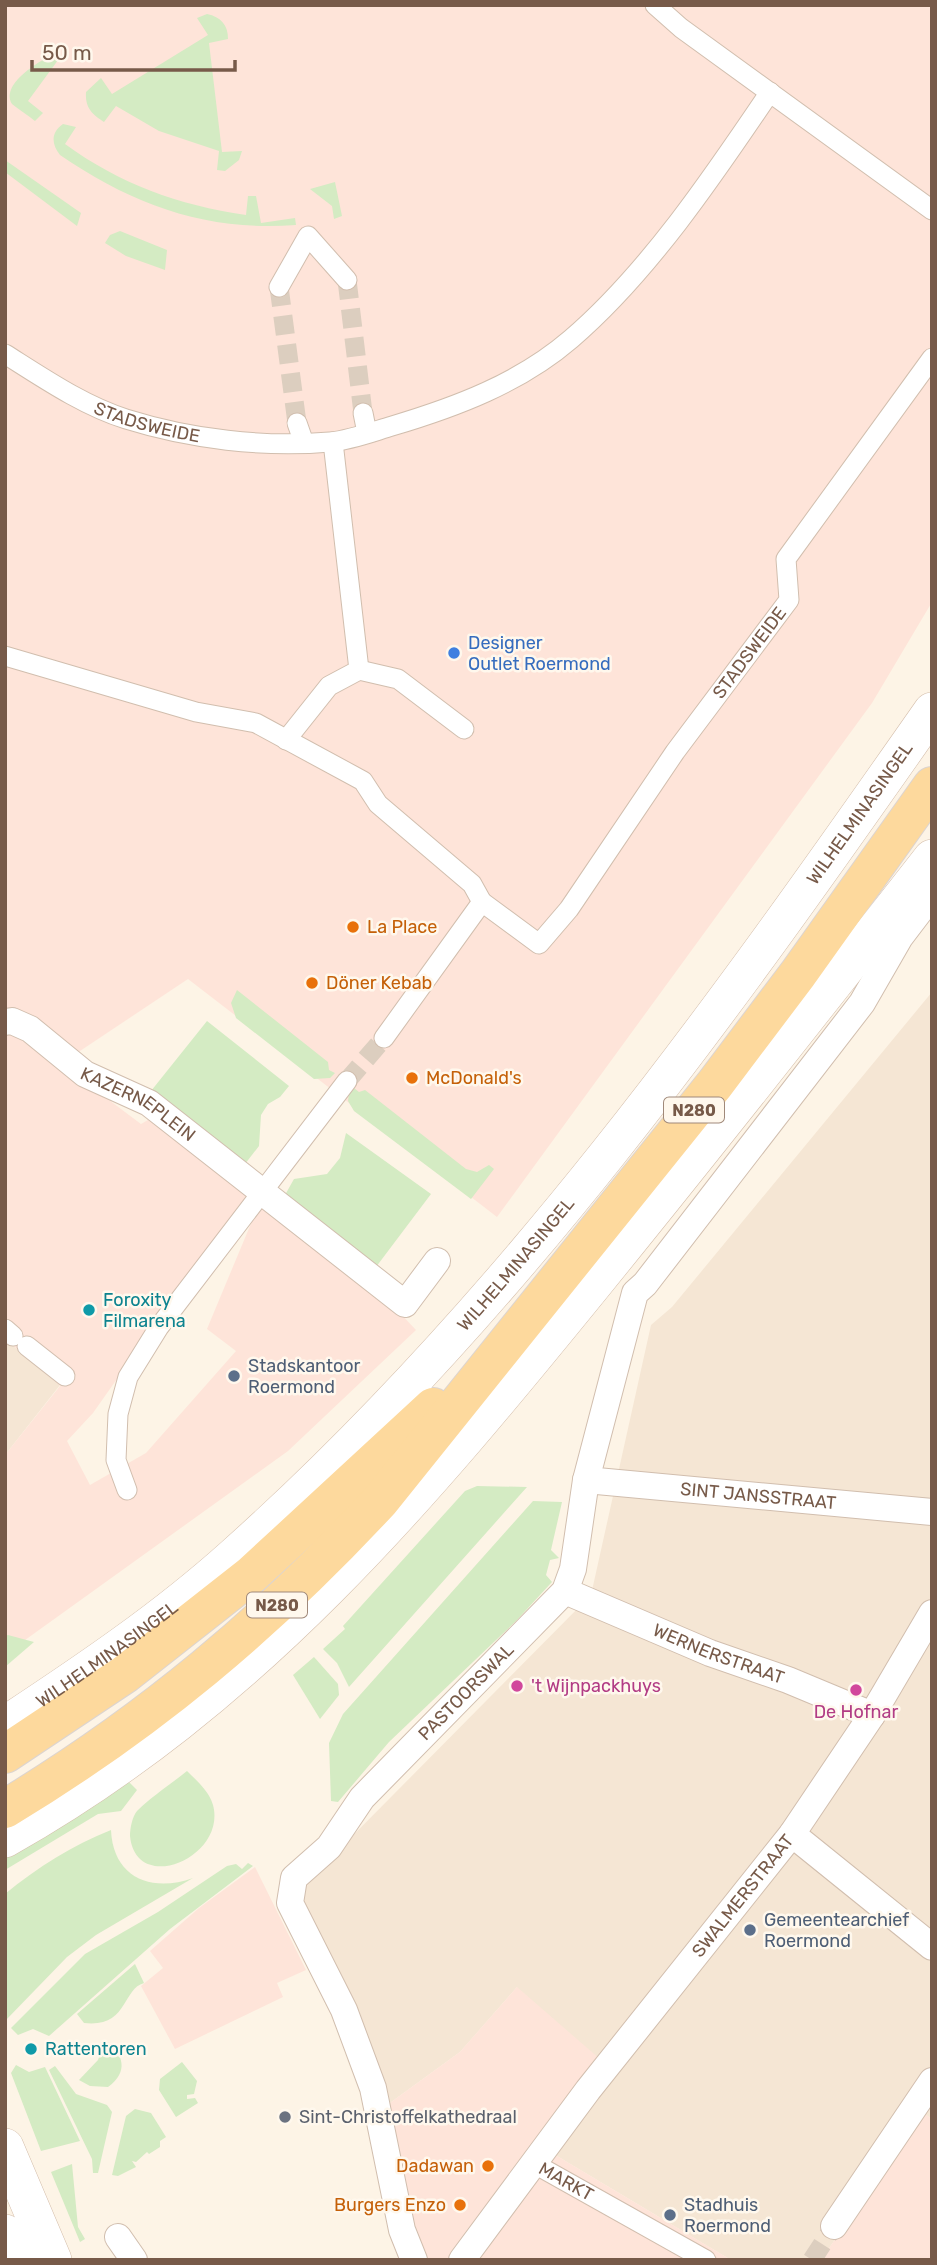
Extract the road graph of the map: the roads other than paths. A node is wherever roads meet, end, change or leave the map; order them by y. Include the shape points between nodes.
1 (655, 5) edge
2 (770, 92) junction
3 (932, 210) edge
4 (346, 280) tunnel mouth
5 (279, 287) tunnel mouth
6 (5, 354) edge
7 (932, 358) edge
8 (363, 413) tunnel mouth
9 (297, 423) tunnel mouth
10 (367, 433) junction
11 (333, 442) junction
12 (304, 443) junction
13 (5, 656) edge
14 (359, 670) junction
15 (932, 711) edge
16 (464, 729) dead end
17 (286, 740) junction
18 (932, 786) edge
19 (932, 858) edge
20 (932, 895) edge
21 (482, 902) junction
22 (9, 1022) edge
23 (384, 1038) tunnel mouth
24 (347, 1081) tunnel mouth
25 (262, 1190) junction
26 (437, 1261) dead end
27 (15, 1337) edge
28 (500, 1348) junction
29 (65, 1376) dead end
30 (586, 1480) junction
31 (127, 1490) dead end
32 (932, 1512) edge
33 (565, 1591) junction
34 (930, 1618) edge
35 (872, 1715) junction
36 (5, 1725) edge
37 (5, 1754) edge
38 (5, 1809) edge
39 (792, 1834) junction
40 (5, 1839) edge
41 (932, 1947) edge
42 (932, 2081) edge
43 (5, 2147) edge
44 (533, 2164) junction
45 (834, 2225) tunnel mouth
46 (5, 2233) edge
47 (118, 2237) dead end
48 (17, 2260) edge
49 (53, 2260) edge
50 (134, 2260) edge
51 (414, 2260) edge
52 (462, 2260) edge
53 (705, 2260) edge

1 - 2 street
2 - 3 street
2 - 10 street, STADSWEIDE via 684,212 629,280 571,339 506,382 460,404
4 - 5 street via 308,236
6 - 12 street, STADSWEIDE via 53,384 125,419 230,441
7 - 21 street, STADSWEIDE via 786,559 789,600 675,752 569,909 539,944
8 - 10 street
9 - 12 street
10 - 11 street, STADSWEIDE
11 - 12 street, STADSWEIDE
11 - 14 street
13 - 17 street via 196,712 256,723
14 - 16 street via 398,679
14 - 17 street via 329,686
15 - 36 main road, WILHELMINASINGEL / N280 via 708,1027 442,1351 370,1427 232,1558 122,1644
17 - 21 street via 363,781 378,804 472,884
18 - 28 main road, WILHELMINASINGEL / N280 via 715,1084
19 - 40 main road, N280 via 552,1336 380,1537 277,1640 194,1713 136,1757
20 - 30 street via 900,937 862,1003 635,1293
21 - 23 street
22 - 25 street, KAZERNEPLEIN via 30,1029 85,1074 149,1102
24 - 25 street
25 - 26 street, KAZERNEPLEIN via 405,1304
25 - 31 street via 159,1327 128,1377 118,1414 117,1460
27 - 29 street
28 - 37 main road, WILHELMINASINGEL / N280 via 251,1575 125,1674
28 - 38 main road, WILHELMINASINGEL / N280 via 397,1480 279,1603 169,1700
30 - 32 street, SINT JANSSTRAAT
30 - 33 street, PASTOORSWAL via 573,1569
33 - 35 street, WERNERSTRAAT
33 - 51 street, PASTOORSWAL via 362,1798 330,1847 294,1878 290,1903 344,2010 373,2088 402,2230
34 - 35 street, SWALMERSTRAAT
35 - 39 street, SWALMERSTRAAT
39 - 41 street
39 - 44 street, SWALMERSTRAAT
42 - 45 street
43 - 49 main road
44 - 52 street, MARKT
44 - 53 street, MARKT
46 - 48 main road
47 - 50 street

